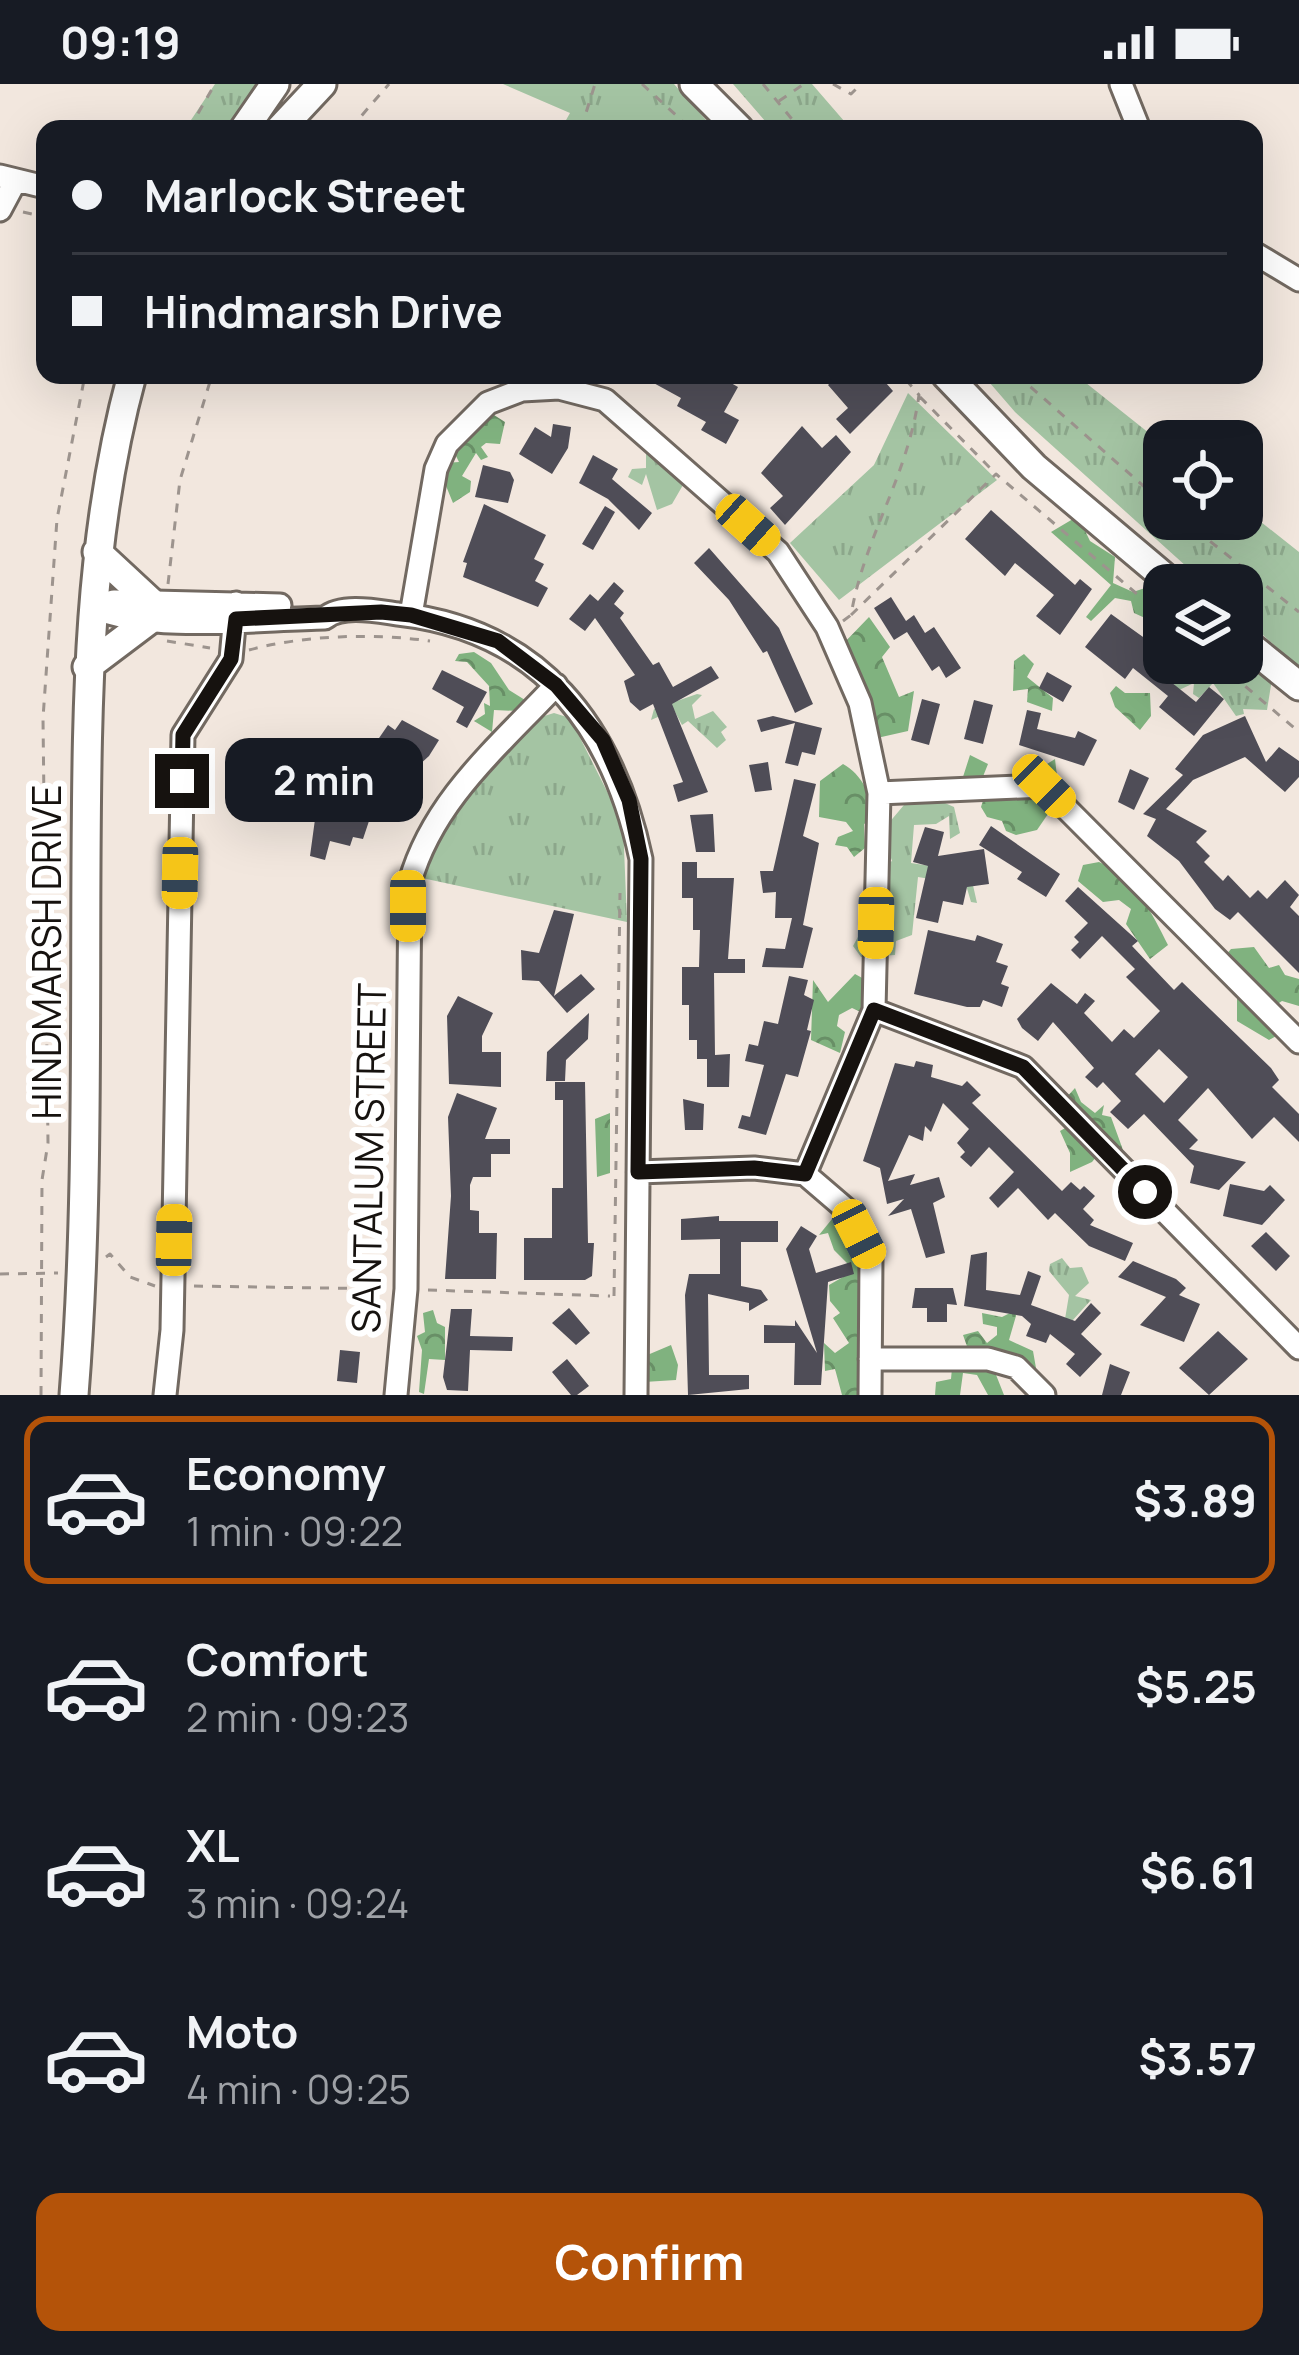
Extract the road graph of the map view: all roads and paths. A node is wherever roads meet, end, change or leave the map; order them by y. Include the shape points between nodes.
1 (215, 84) edge
2 (275, 84) edge
3 (322, 84) edge
4 (389, 84) edge
5 (595, 84) edge
6 (642, 84) edge
7 (694, 84) edge
8 (708, 84) edge
9 (763, 84) edge
10 (804, 84) edge
11 (833, 84) edge
12 (861, 84) edge
13 (1121, 84) edge
14 (777, 102) junction
15 (194, 120) edge
16 (250, 120) edge
17 (288, 120) edge
18 (358, 120) edge
19 (584, 120) edge
20 (681, 120) edge
21 (730, 120) edge
22 (732, 120) edge
23 (792, 120) edge
24 (1135, 120) edge
25 (8, 178) edge
26 (1, 208) edge
27 (36, 215) edge
28 (1263, 258) edge
29 (1299, 280) edge
30 (83, 384) edge
31 (130, 384) edge
32 (146, 384) edge
33 (209, 384) edge
34 (910, 384) edge
35 (955, 384) edge
36 (1027, 384) edge
37 (919, 395) junction
38 (996, 474) junction
39 (1143, 486) edge
40 (104, 509) junction
41 (1208, 540) edge
42 (98, 553) junction
43 (1149, 564) edge
44 (1143, 599) edge
45 (92, 608) junction
46 (236, 611) junction
47 (381, 612) junction
48 (1299, 612) edge
49 (159, 613) junction
50 (411, 615) junction
51 (851, 615) junction
52 (827, 627) junction
53 (381, 637) junction
54 (445, 643) dead end
55 (233, 650) junction
56 (1263, 657) edge
57 (87, 667) junction
58 (1243, 684) edge
59 (556, 685) junction
60 (1299, 686) edge
61 (1299, 732) edge
62 (879, 793) junction
63 (620, 885) dead end
64 (874, 1010) junction
65 (1299, 1042) edge
66 (638, 1172) junction
67 (805, 1174) junction
68 (82, 1271) junction
69 (0, 1274) edge
70 (43, 1275) junction
71 (174, 1286) junction
72 (406, 1289) junction
73 (1299, 1348) edge
74 (870, 1359) junction
75 (41, 1395) edge
76 (74, 1395) edge
77 (165, 1395) edge
78 (396, 1395) edge
79 (636, 1395) edge
80 (870, 1395) edge
81 (1045, 1395) edge

1 - 15 path
2 - 16 main road
3 - 17 main road
4 - 18 path
5 - 19 path
6 - 20 path
7 - 21 main road
8 - 22 main road
9 - 14 path
10 - 14 path
11 - 12 path via 851,94
13 - 24 street
14 - 23 path
25 - 26 street
26 - 27 path
28 - 29 street
30 - 70 path via 57,519 43,718
31 - 40 main road, HINDMARSH DRIVE
32 - 40 main road, HINDMARSH DRIVE
33 - 49 path via 180,480
34 - 37 path
35 - 43 main road via 1034,467
36 - 39 path
37 - 38 path
37 - 51 path via 903,475 859,570
38 - 44 path
38 - 51 path
40 - 42 main road, HINDMARSH DRIVE
41 - 48 path
42 - 45 main road, HINDMARSH DRIVE
42 - 49 main road
45 - 49 street via 114,601
45 - 57 main road, HINDMARSH DRIVE
46 - 47 street
46 - 49 street
46 - 55 street
47 - 50 street
47 - 53 path
49 - 55 path
49 - 57 main road
50 - 52 street via 436,469 448,444 488,403 559,388 605,400 778,552
50 - 59 street via 498,641
51 - 52 path
52 - 62 street via 860,703
53 - 54 path
53 - 55 path
55 - 71 street via 183,735
56 - 60 main road
57 - 68 main road, HINDMARSH DRIVE
58 - 61 path
59 - 66 street via 603,740 629,800 641,859
59 - 72 street, SANTALUM STREET via 449,798 410,882
62 - 64 street
62 - 65 street via 1044,786
63 - 72 path via 614,1296
64 - 67 street
64 - 73 street via 1023,1067
66 - 67 street
66 - 79 street
67 - 74 street via 847,1210 871,1257
68 - 70 path
68 - 71 path via 110,1254 147,1287
68 - 76 main road, HINDMARSH DRIVE
69 - 70 path
70 - 75 path
71 - 72 path
71 - 77 street
72 - 78 street, SANTALUM STREET
74 - 80 street
74 - 81 street via 988,1359 1016,1366

